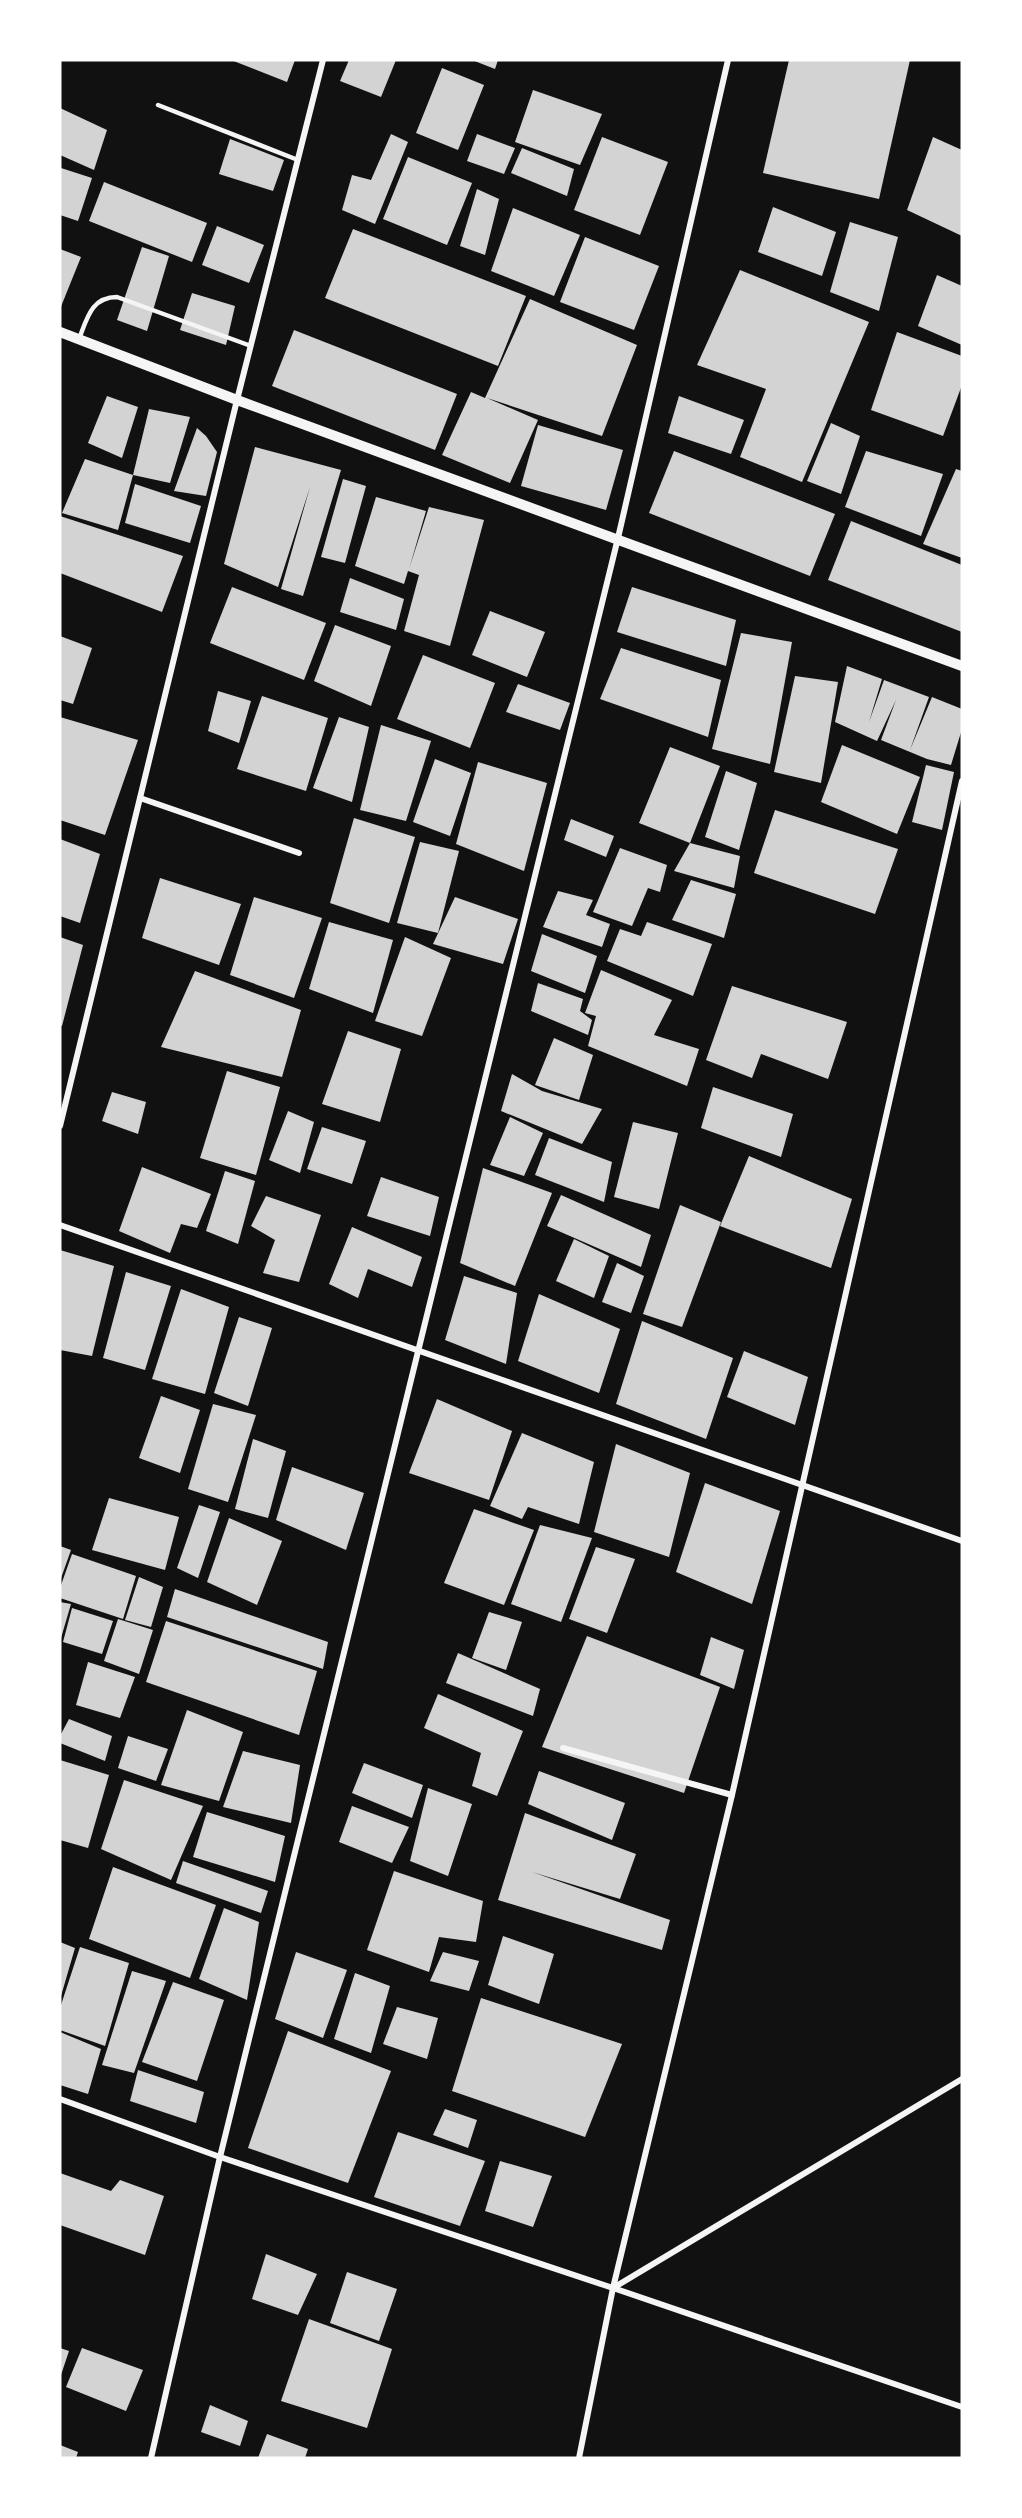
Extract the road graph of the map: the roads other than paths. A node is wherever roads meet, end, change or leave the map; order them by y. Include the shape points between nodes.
1 (323, 60) edge
2 (728, 60) edge
3 (158, 105) dead end
4 (298, 160) junction
5 (60, 332) edge
6 (79, 339) junction
7 (251, 346) junction
8 (237, 400) junction
9 (618, 538) junction
10 (962, 666) edge
11 (962, 781) edge
12 (140, 798) junction
13 (298, 853) dead end
14 (60, 1126) edge
15 (60, 1225) edge
16 (418, 1351) junction
17 (803, 1486) junction
18 (962, 1541) edge
19 (563, 1748) dead end
20 (732, 1795) junction
21 (962, 2079) edge
22 (60, 2099) edge
23 (220, 2157) junction
24 (613, 2288) junction
25 (962, 2407) edge
26 (151, 2458) edge
27 (579, 2458) edge

1 - 4 street
2 - 9 street
3 - 4 lane
4 - 7 street
5 - 6 street
6 - 7 lane via 93,305 107,297 117,297
6 - 8 street
7 - 8 street
8 - 9 street
8 - 12 street
9 - 10 street
9 - 16 street
11 - 17 street
12 - 13 street
12 - 14 street
15 - 16 street
16 - 17 street
16 - 23 street
17 - 18 street
17 - 20 street
19 - 20 street
20 - 24 street
21 - 24 street
22 - 23 street
23 - 24 street
23 - 26 street
24 - 25 street
24 - 27 street

